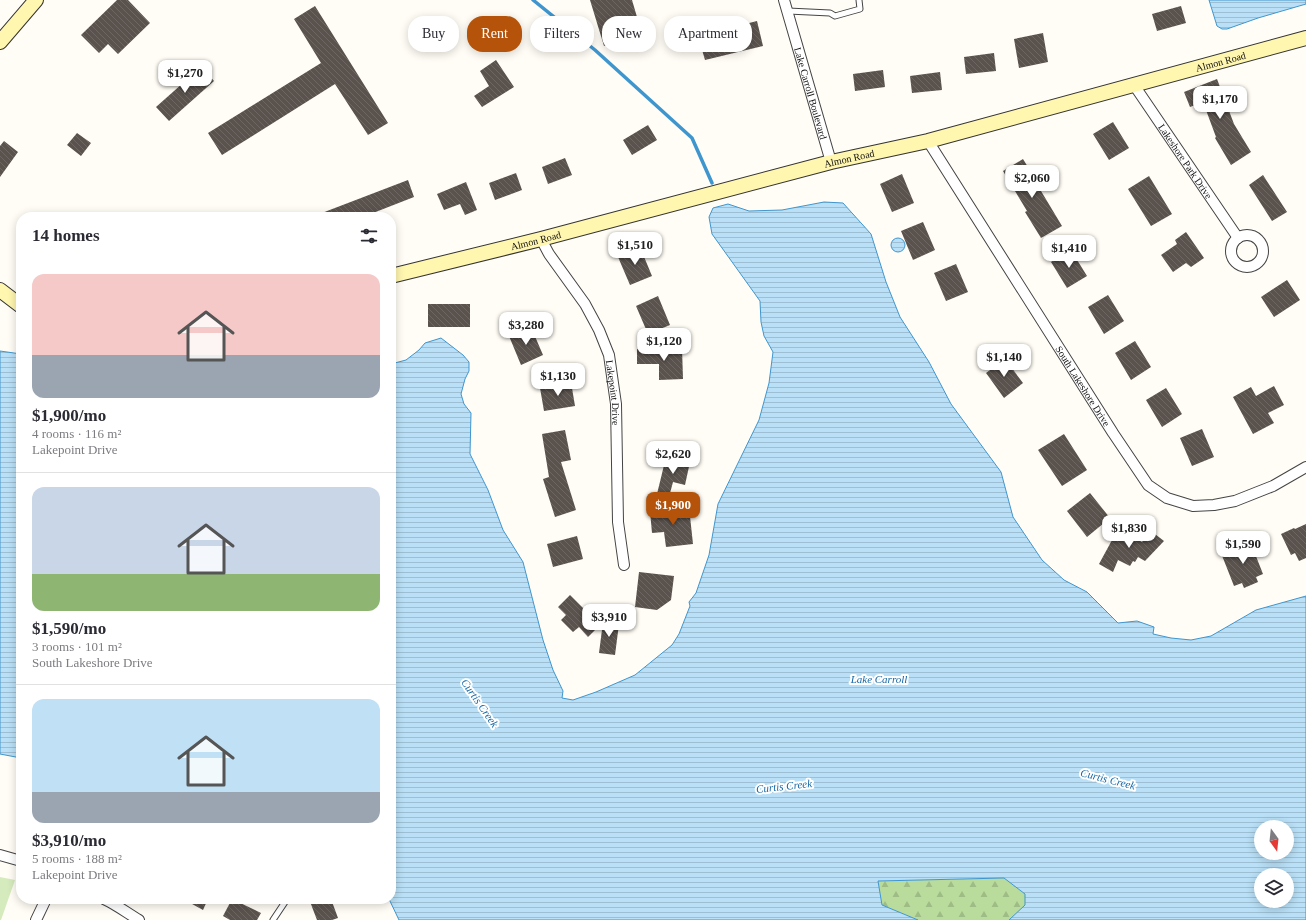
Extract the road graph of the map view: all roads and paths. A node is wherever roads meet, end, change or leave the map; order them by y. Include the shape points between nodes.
1 (36, 0) edge
2 (784, 0) edge
3 (859, 0) edge
4 (788, 11) junction
5 (1306, 38) edge
6 (0, 42) edge
7 (1134, 85) junction
8 (928, 141) junction
9 (831, 162) junction
10 (1238, 238) dead end
11 (541, 239) junction
12 (396, 275) edge
13 (0, 290) edge
14 (16, 302) edge
15 (1306, 466) edge
16 (624, 565) dead end
17 (0, 855) edge
18 (16, 860) edge
19 (44, 904) edge
20 (114, 904) edge
21 (284, 904) edge
22 (36, 920) edge
23 (140, 920) edge
24 (273, 920) edge

1 - 6 street
2 - 4 street, Lake Carroll Boulevard
3 - 4 lane via 860,9 835,16 830,13
4 - 9 street, Lake Carroll Boulevard
5 - 7 street, Almon Road
7 - 8 street, Almon Road
7 - 10 street, Lakeshore Park Drive
8 - 9 street, Almon Road
8 - 15 street, South Lakeshore Drive via 1148,485 1173,500 1193,506 1214,505 1235,501 1273,486
9 - 11 street, Almon Road
11 - 12 street, Almon Road
11 - 16 street, Lakepoint Drive via 585,304 600,330 609,355 616,404 618,522
13 - 14 street
17 - 18 street
19 - 22 street
20 - 23 street
21 - 24 lane

